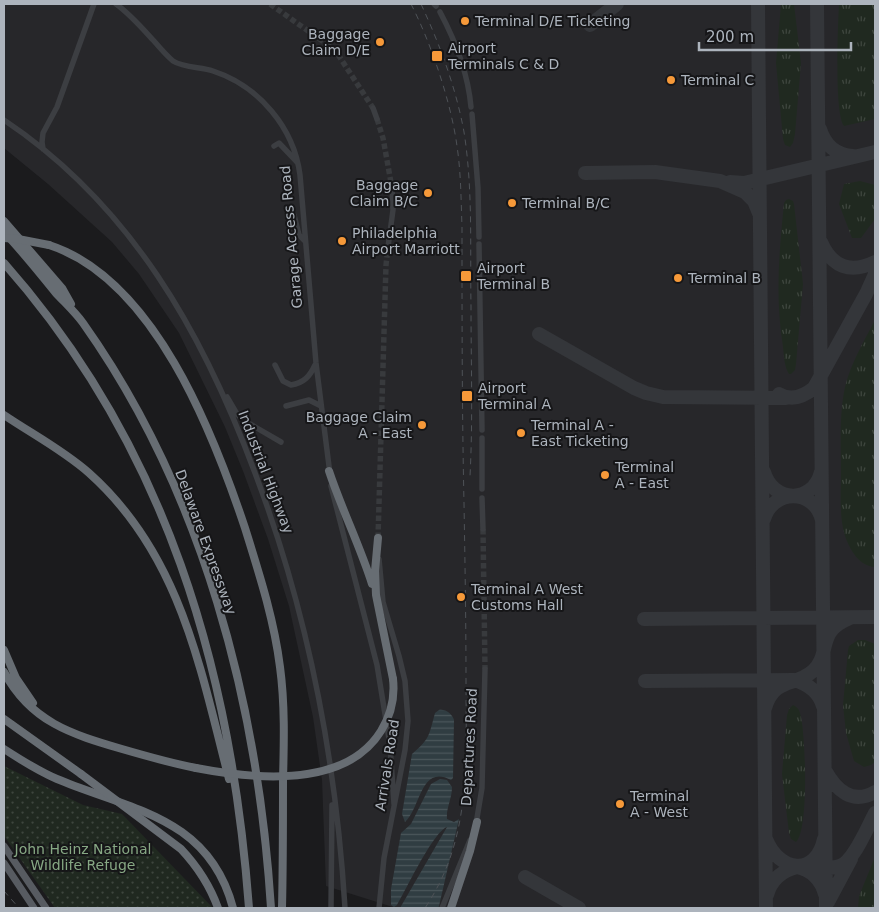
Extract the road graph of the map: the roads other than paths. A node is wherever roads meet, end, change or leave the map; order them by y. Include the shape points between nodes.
1 (94, 4) edge
2 (116, 4) edge
3 (440, 12) dead end
4 (471, 107) dead end
5 (373, 108) tunnel mouth
6 (472, 114) dead end
7 (377, 119) tunnel mouth
8 (4, 120) edge
9 (274, 146) dead end
10 (43, 149) junction
11 (297, 162) junction
12 (392, 188) tunnel mouth
13 (287, 216) dead end
14 (4, 221) edge
15 (4, 232) edge
16 (479, 237) dead end
17 (4, 239) edge
18 (305, 241) junction
19 (479, 244) dead end
20 (388, 247) tunnel mouth
21 (4, 263) edge
22 (81, 321) junction
23 (316, 363) junction
24 (275, 365) dead end
25 (220, 387) junction
26 (286, 406) dead end
27 (321, 406) junction
28 (4, 415) edge
29 (482, 430) dead end
30 (482, 438) dead end
31 (282, 442) dead end
32 (329, 471) junction
33 (482, 490) dead end
34 (482, 498) dead end
35 (483, 529) tunnel mouth
36 (378, 538) joint
37 (377, 601) junction
38 (4, 650) edge
39 (485, 669) tunnel mouth
40 (4, 672) edge
41 (4, 714) edge
42 (4, 719) edge
43 (117, 747) junction
44 (43, 748) junction
45 (4, 749) edge
46 (331, 775) junction
47 (394, 804) junction
48 (477, 822) junction
49 (240, 825) junction
50 (4, 846) edge
51 (4, 863) edge
52 (34, 908) edge
53 (46, 908) edge
54 (218, 908) edge
55 (233, 908) edge
56 (249, 908) edge
57 (271, 908) edge
58 (282, 908) edge
59 (331, 908) edge
60 (345, 908) edge
61 (379, 908) edge
62 (442, 908) edge
63 (451, 908) edge

1 - 10 street via 57,107 43,133
2 - 11 street, Garage Access Road via 175,62 221,74 256,95 283,127
3 - 4 street via 460,57
5 - 7 street
6 - 16 street
8 - 10 street, Industrial Highway
9 - 11 street via 279,143
10 - 25 street, Industrial Highway via 100,202 144,255 180,309
11 - 18 street, Garage Access Road
12 - 20 street
13 - 18 street via 294,215 299,235
14 - 22 highway via 62,288
15 - 22 highway, Delaware Expressway
17 - 58 highway, bridge via 49,245 77,258 105,278 136,308 180,374 219,456 269,612 281,675 284,730
18 - 23 street, Garage Access Road
19 - 29 street
21 - 49 highway via 53,322 94,383 131,448 160,511 205,643 227,738
22 - 57 highway, Delaware Expressway via 149,431 184,510 212,589 232,660 252,752
23 - 24 street via 308,378 293,384 283,381
23 - 27 street, Garage Access Road
25 - 31 street via 241,418
25 - 46 street, Industrial Highway via 255,474 291,580 314,669
26 - 27 street via 309,400
27 - 32 street, Garage Access Road
28 - 49 highway via 66,455 98,482 133,522 156,556 181,610 200,664
30 - 33 street
32 - 37 highway
32 - 47 street, Garage Access Road via 375,659 390,745
34 - 35 street
36 - 37 highway
36 - 47 street, Arrivals Road via 382,597 402,669 408,716
37 - 43 highway, bridge via 393,679 392,706 380,733 363,751 339,765 319,772 240,775 196,768
38 - 43 highway via 22,689 43,713 73,731
39 - 48 street, Departures Road via 483,778
40 - 43 highway via 24,699 49,721 78,736
41 - 44 highway
42 - 44 highway
44 - 54 highway, bridge via 181,849 205,881
45 - 55 highway via 50,776 158,817 182,831 212,861
46 - 59 street
46 - 60 street, Industrial Highway
47 - 61 street, Arrivals Road
48 - 62 street, Departures Road
48 - 63 highway
49 - 56 highway
50 - 53 main road
51 - 52 main road

